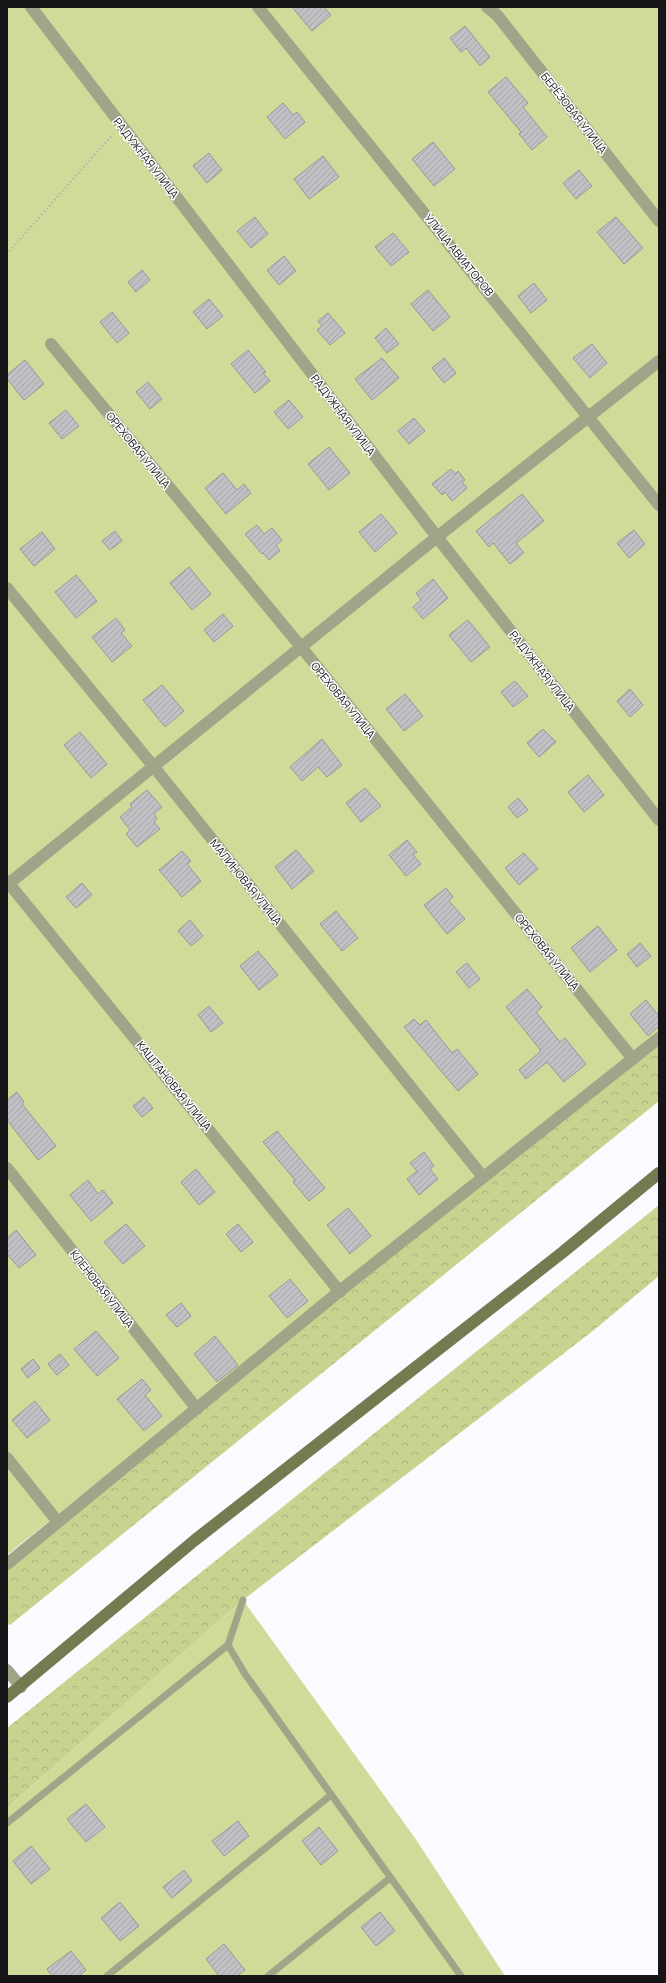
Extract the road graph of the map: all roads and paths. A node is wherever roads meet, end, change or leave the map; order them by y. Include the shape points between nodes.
1 (31, 7) edge
2 (258, 7) edge
3 (487, 7) edge
4 (121, 124) junction
5 (659, 222) edge
6 (7, 254) edge
7 (51, 344) dead end
8 (659, 361) edge
9 (589, 416) junction
10 (659, 505) edge
11 (437, 537) junction
12 (7, 588) edge
13 (302, 648) junction
14 (154, 767) junction
15 (659, 820) edge
16 (8, 883) edge
17 (659, 1038) edge
18 (633, 1059) junction
19 (7, 1168) edge
20 (659, 1174) edge
21 (483, 1177) junction
22 (340, 1292) junction
23 (197, 1409) junction
24 (7, 1458) edge
25 (58, 1522) junction
26 (7, 1564) edge
27 (243, 1600) dead end
28 (228, 1645) junction
29 (7, 1670) edge
30 (20, 1686) junction
31 (7, 1697) edge
32 (331, 1795) junction
33 (7, 1823) edge
34 (390, 1878) junction
35 (107, 1976) edge
36 (268, 1976) edge
37 (461, 1976) edge

1 - 4 street, РАДУЖНАЯ УЛИЦА
2 - 9 street, УЛИЦА АВИАТОРОВ
3 - 5 street, БЕРЁЗОВАЯ УЛИЦА via 497,15
4 - 6 path
4 - 11 street, РАДУЖНАЯ УЛИЦА
7 - 13 street, ОРЕХОВАЯ УЛИЦА
8 - 9 street
9 - 10 street, УЛИЦА АВИАТОРОВ
9 - 11 street
11 - 13 street
11 - 15 street, РАДУЖНАЯ УЛИЦА
12 - 14 street, МАЛИНОВАЯ УЛИЦА
13 - 14 street
13 - 18 street, ОРЕХОВАЯ УЛИЦА
14 - 16 street
14 - 21 street, МАЛИНОВАЯ УЛИЦА
16 - 22 street, КАШТАНОВАЯ УЛИЦА
17 - 18 street
18 - 21 street
19 - 23 street, КЛЕНОВАЯ УЛИЦА
20 - 30 street via 195,1540
21 - 22 street
22 - 23 street
23 - 25 street
24 - 25 street
25 - 26 street
27 - 28 lane
28 - 32 lane via 245,1674
28 - 33 lane
29 - 30 street
30 - 31 street
32 - 34 lane
32 - 35 lane
34 - 36 lane
34 - 37 lane

